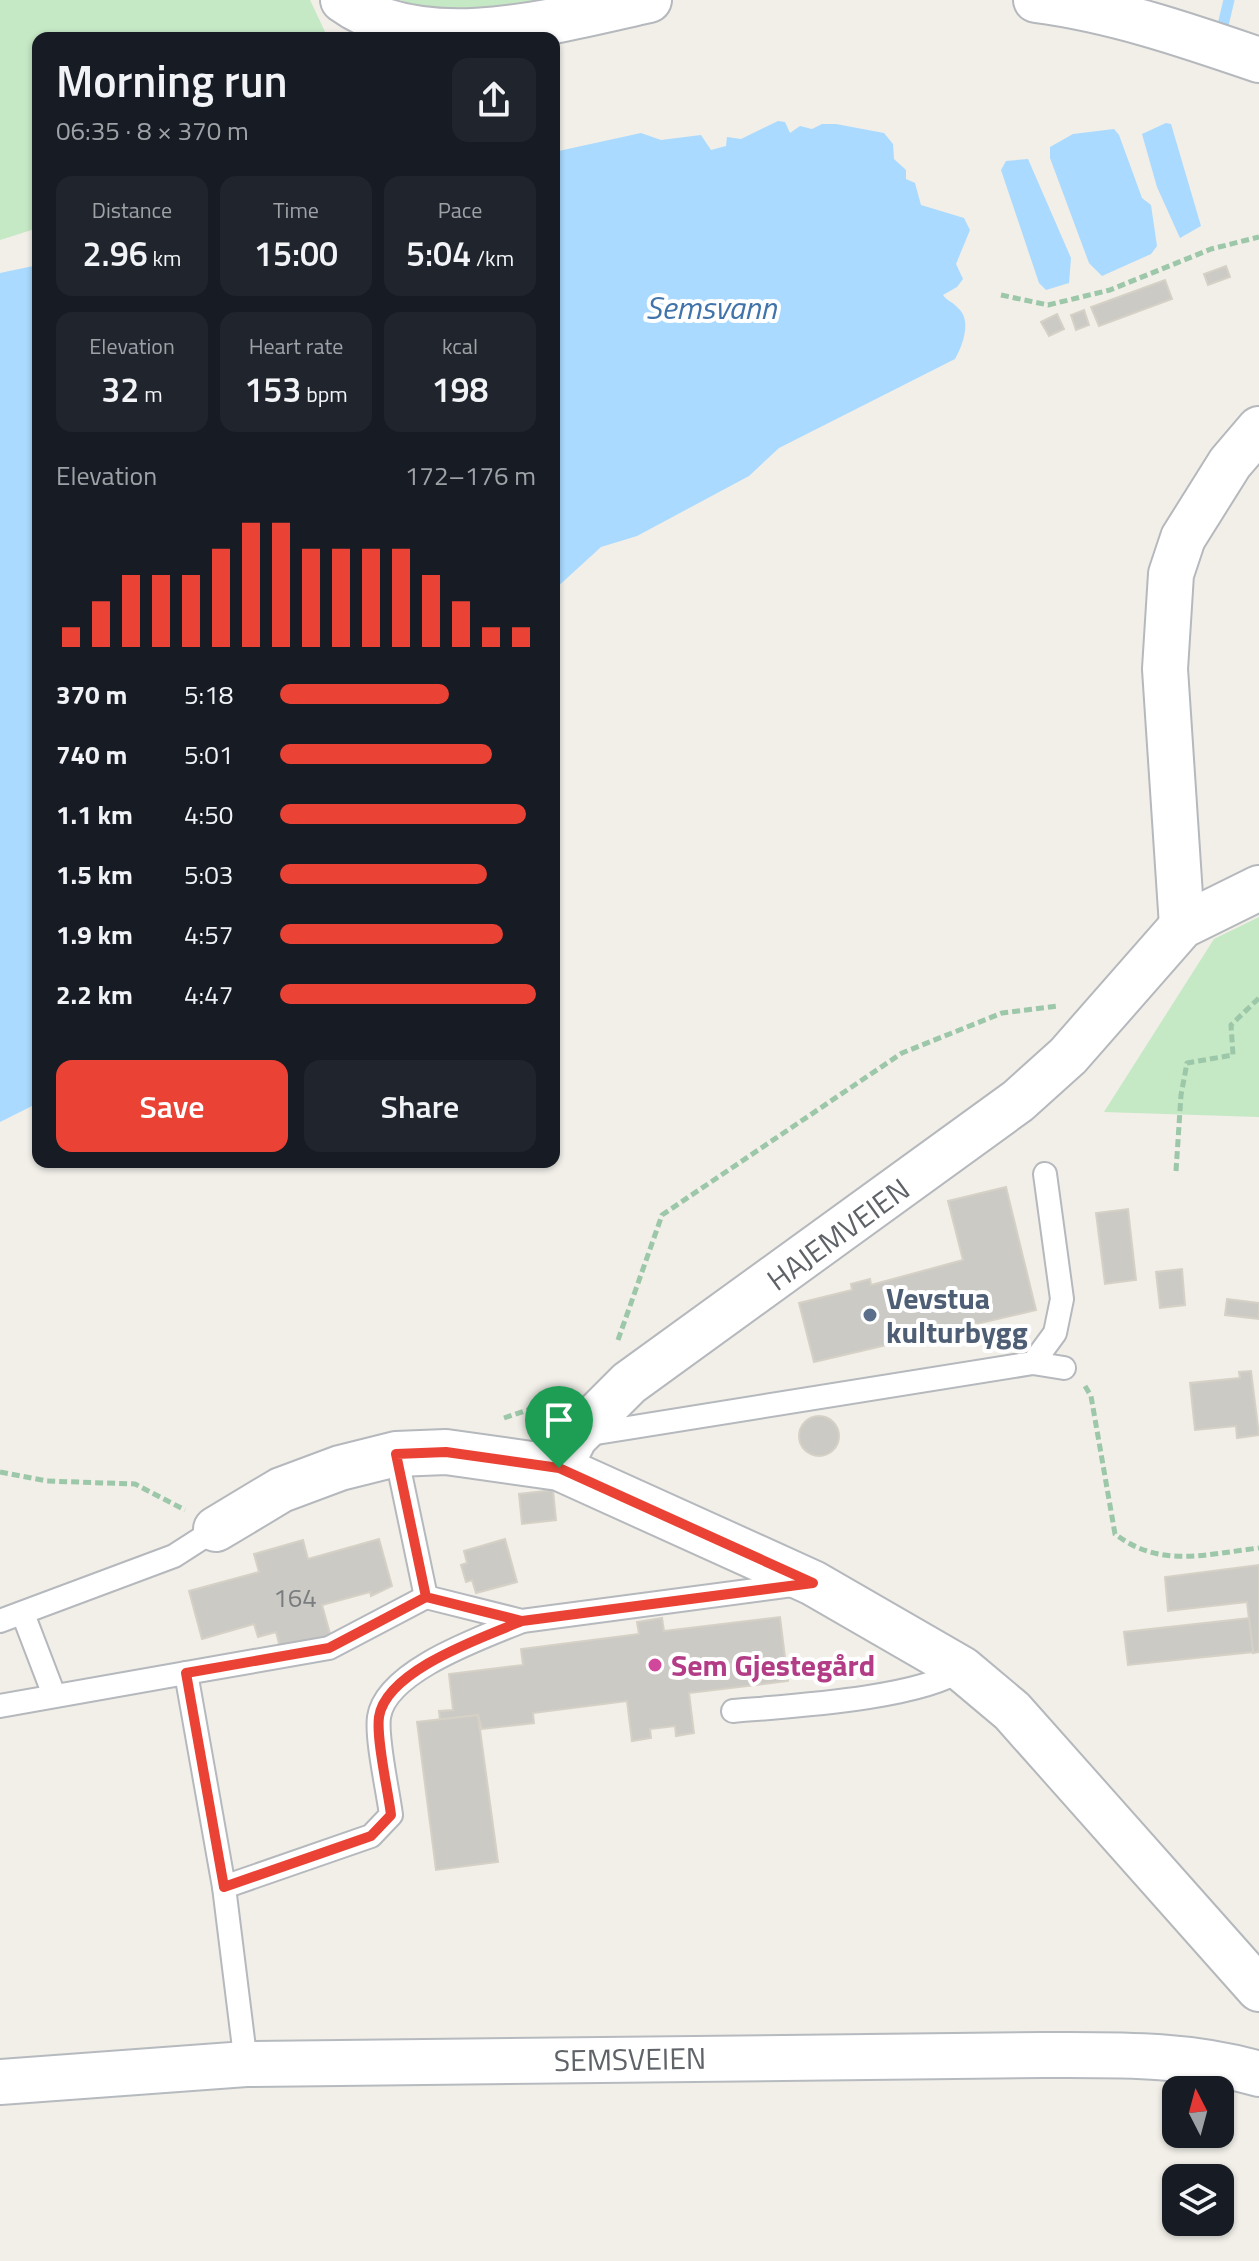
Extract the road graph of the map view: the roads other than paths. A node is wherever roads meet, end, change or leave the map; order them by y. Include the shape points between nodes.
1 (343, 0) edge
2 (649, 0) edge
3 (1036, 0) edge
4 (1259, 60) edge
5 (1259, 429) edge
6 (1259, 888) edge
7 (1182, 926) junction
8 (1045, 1174) dead end
9 (1033, 1363) junction
10 (1064, 1368) road end
11 (567, 1452) junction
12 (396, 1454) junction
13 (216, 1529) joint
14 (813, 1583) junction
15 (426, 1597) junction
16 (23, 1614) junction
17 (0, 1621) edge
18 (522, 1621) junction
19 (962, 1669) junction
20 (186, 1673) junction
21 (54, 1695) junction
22 (0, 1706) edge
23 (733, 1711) dead end
24 (224, 1887) junction
25 (1259, 1989) edge
26 (246, 2064) junction
27 (1259, 2074) edge
28 (0, 2082) edge

1 - 2 street via 363,15 415,29 469,30 546,23
3 - 4 street via 1099,10
5 - 7 street via 1230,463 1183,538 1171,574 1165,669
6 - 7 street
7 - 11 street, HAJEMVEIEN via 1068,1056 1018,1101 629,1383
8 - 9 lane via 1062,1299 1055,1333
9 - 10 lane
9 - 11 lane
11 - 12 street
11 - 14 street
12 - 13 street via 281,1490
12 - 15 lane
13 - 16 lane via 174,1556
14 - 18 lane
14 - 19 street
15 - 18 lane
15 - 20 lane via 329,1648
16 - 17 lane
16 - 21 lane
18 - 24 lane via 425,1663 396,1688 379,1716 391,1815 371,1836
19 - 23 lane via 948,1679 894,1692
19 - 25 street via 1012,1711
20 - 21 lane
20 - 24 lane
21 - 22 lane
24 - 26 lane
26 - 27 street, SEMSVEIEN via 1140,2055 1223,2063
26 - 28 street, SEMSVEIEN

